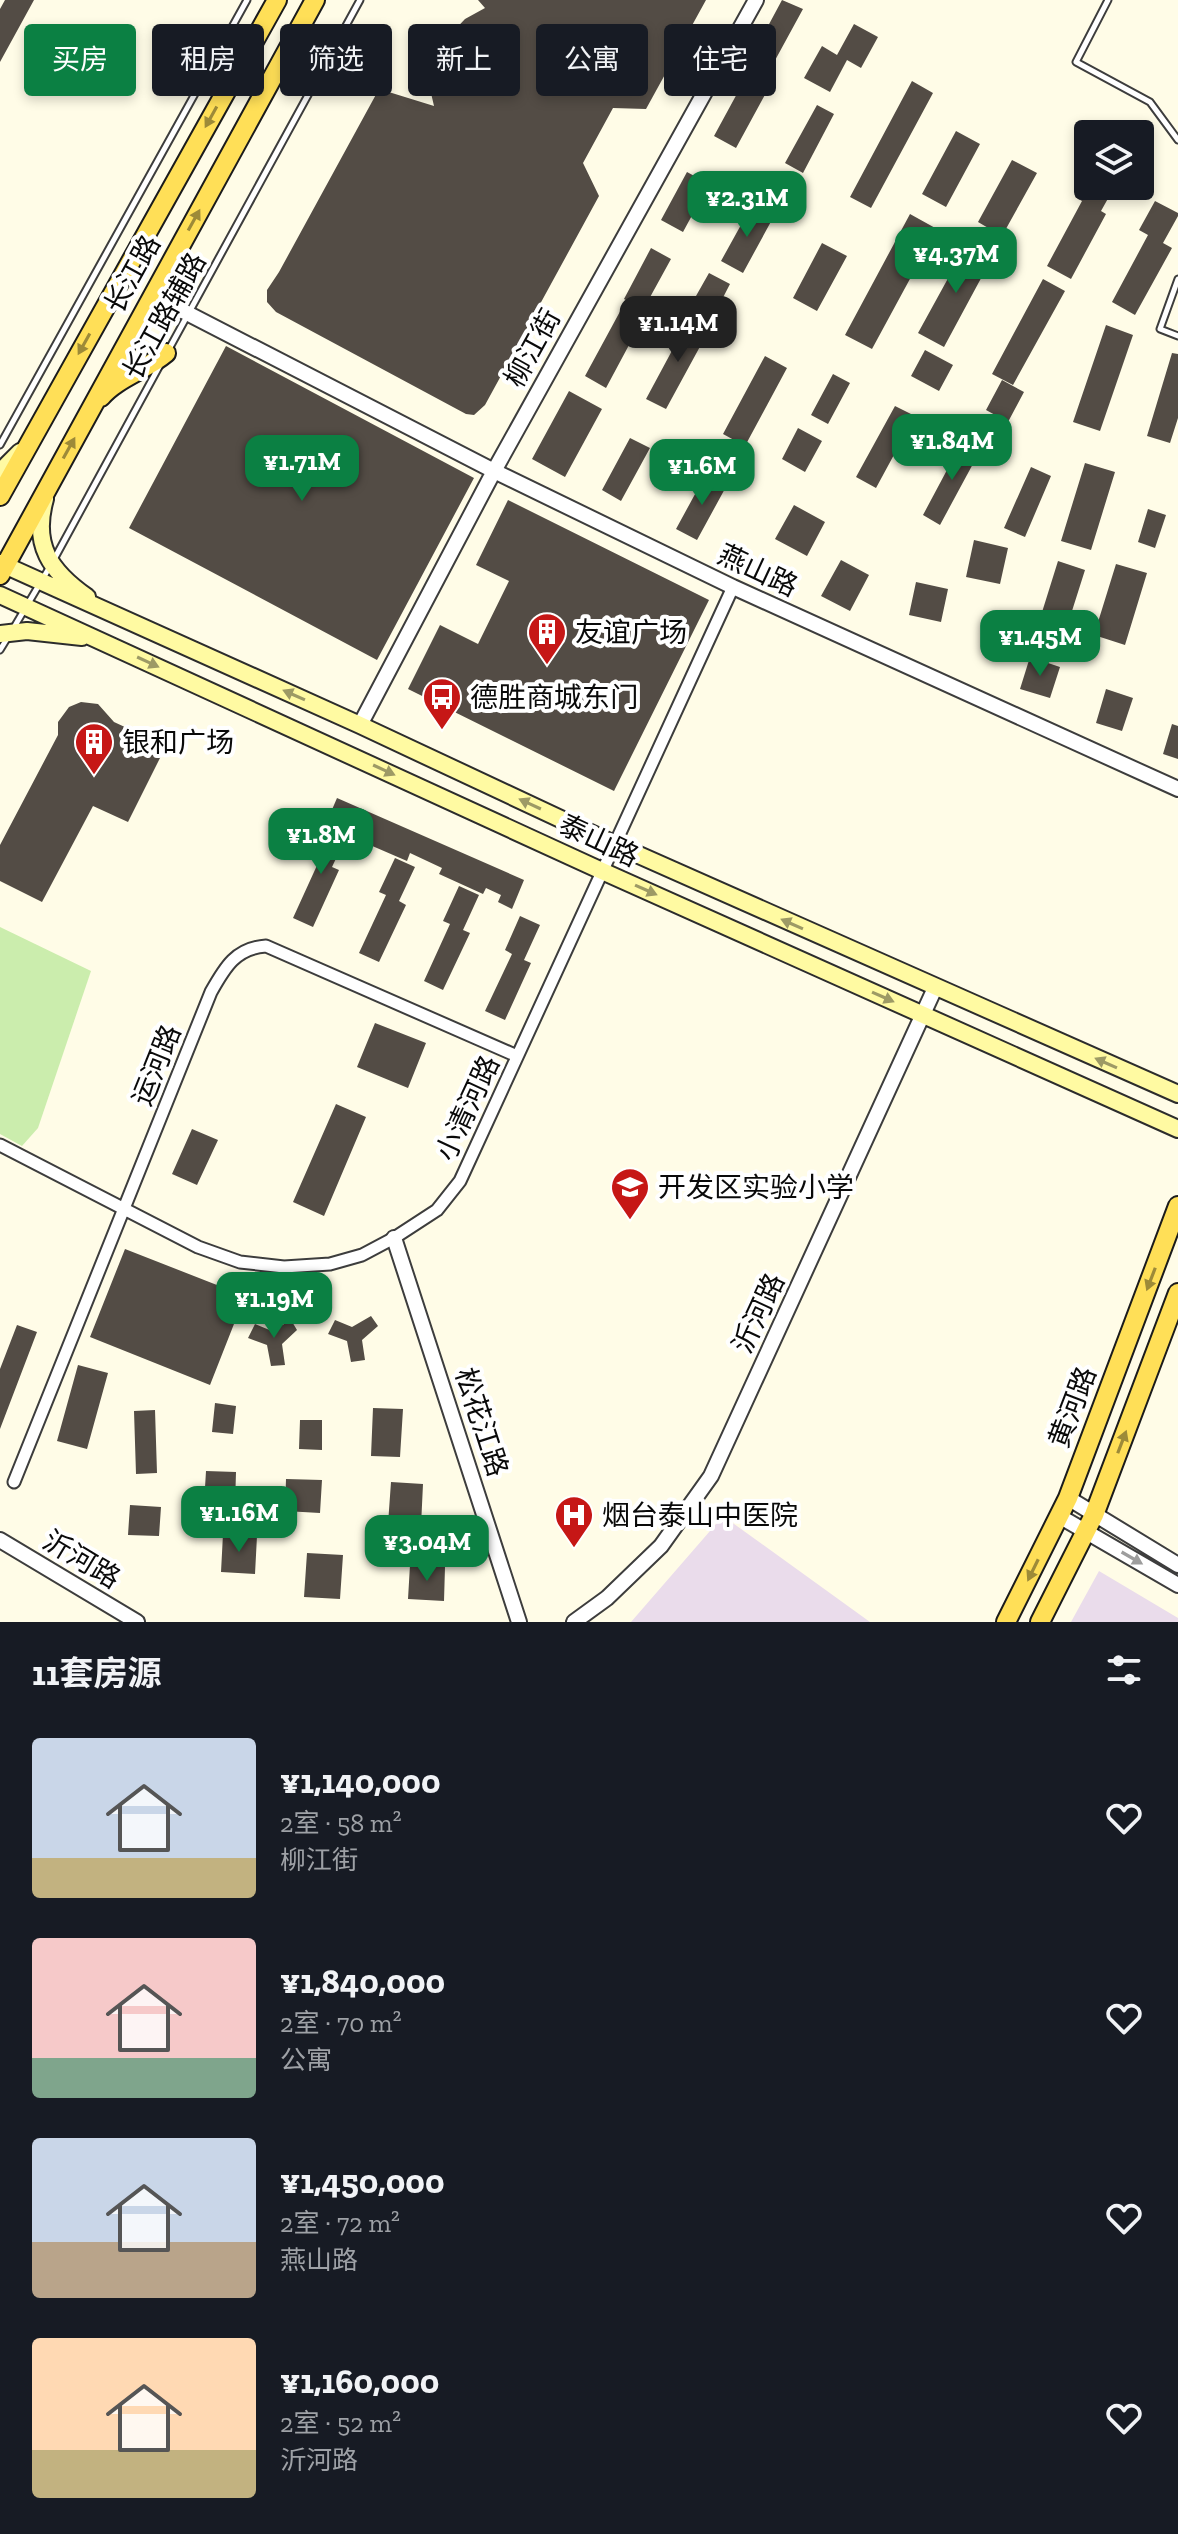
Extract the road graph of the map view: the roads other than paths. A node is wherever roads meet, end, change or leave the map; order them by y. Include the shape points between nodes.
1 (247, 0) edge
2 (277, 0) edge
3 (315, 0) edge
4 (360, 0) edge
5 (756, 0) edge
6 (1108, 0) edge
7 (1178, 140) edge
8 (1178, 279) edge
9 (152, 295) junction
10 (190, 313) junction
11 (1178, 336) edge
12 (166, 353) junction
13 (91, 408) junction
14 (30, 442) junction
15 (0, 445) edge
16 (494, 471) junction
17 (0, 472) edge
18 (48, 487) junction
19 (0, 496) edge
20 (52, 563) junction
21 (2, 568) edge
22 (40, 583) junction
23 (733, 587) junction
24 (0, 595) edge
25 (25, 607) junction
26 (111, 614) junction
27 (5, 633) edge
28 (99, 639) junction
29 (0, 650) edge
30 (360, 725) junction
31 (1178, 789) edge
32 (614, 844) junction
33 (602, 871) junction
34 (935, 988) junction
35 (924, 1015) junction
36 (517, 1056) junction
37 (1178, 1094) edge
38 (1178, 1129) edge
39 (0, 1145) edge
40 (1178, 1206) edge
41 (124, 1208) junction
42 (394, 1238) junction
43 (1178, 1293) edge
44 (14, 1482) dead end
45 (1068, 1498) junction
46 (1059, 1516) junction
47 (1090, 1523) junction
48 (0, 1540) edge
49 (1178, 1565) edge
50 (1178, 1585) edge
51 (137, 1622) edge
52 (519, 1622) edge
53 (574, 1622) edge
54 (1006, 1622) edge
55 (1040, 1622) edge

1 - 15 lane
2 -> 14 main road, 长江路
9 -> 3 main road, 长江路
4 - 10 lane, 长江路辅路
5 - 16 street, 柳江街
6 - 7 lane via 1076,62 1150,102
8 - 11 lane via 1160,329
9 - 10 street, 燕山路
9 - 13 main road, 长江路
10 - 12 lane, 长江路辅路
10 - 16 street, 燕山路
12 - 13 main road via 107,390
12 - 20 lane, 长江路辅路
18 -> 13 main road, 长江路
14 - 17 main road
14 - 19 main road, 长江路
16 - 23 street, 燕山路
16 - 30 street, 柳江街
18 - 20 main road via 39,528
18 - 21 main road, 长江路
20 - 22 lane, 长江路辅路
20 - 26 main road via 75,589
21 - 22 main road, 泰山路
22 - 25 lane, 长江路辅路
22 - 26 main road, 泰山路
23 - 31 street, 燕山路
23 - 32 street, 小清河路
24 - 25 main road, 泰山路
25 - 27 lane, 长江路辅路
25 - 28 main road, 泰山路
30 -> 26 main road, 泰山路
27 - 28 main road
27 - 29 lane, 长江路辅路
28 -> 33 main road, 泰山路
32 -> 30 main road, 泰山路
32 - 33 street, 小清河路
34 -> 32 main road, 泰山路
33 -> 35 main road, 泰山路
33 - 36 street, 小清河路
34 - 35 street, 沂河路
37 -> 34 main road, 泰山路
35 - 38 main road, 泰山路
35 - 53 street, 沂河路 via 711,1476 661,1546
36 - 41 street, 运河路 via 287,953 249,947 228,963 211,992
36 - 42 street, 小清河路 via 460,1181 437,1210
39 - 41 street, 小清河路
40 -> 45 main road, 黄河路
41 - 42 street, 小清河路 via 198,1247 240,1262 284,1267 330,1264
41 - 44 street, 运河路
42 - 52 street, 松花江路
47 -> 43 main road, 黄河路
45 - 46 main road, 黄河路
45 - 47 street
46 - 47 street
46 -> 54 main road, 黄河路
47 - 49 street
47 -> 50 street
47 - 55 main road, 黄河路
48 - 51 street, 沂河路

